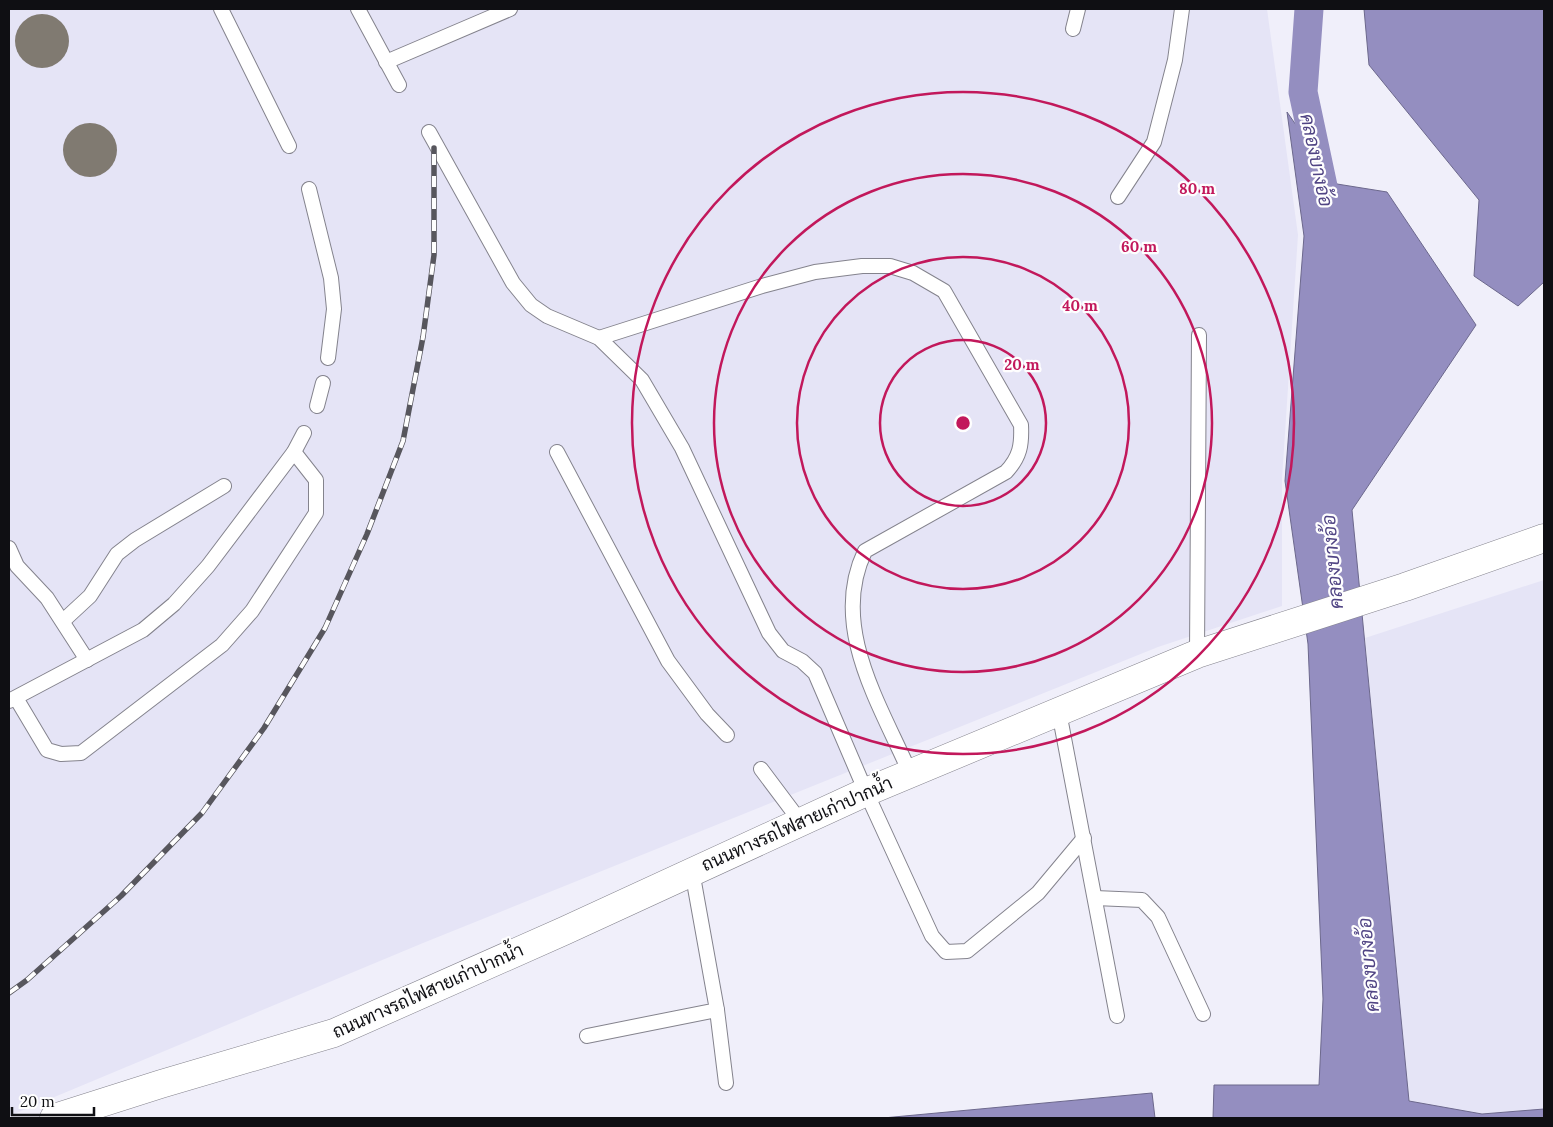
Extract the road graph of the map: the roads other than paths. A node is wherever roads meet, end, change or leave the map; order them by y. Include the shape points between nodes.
1 (221, 9) edge
2 (358, 9) edge
3 (510, 9) edge
4 (1078, 9) edge
5 (1182, 9) edge
6 (1073, 29) dead end
7 (386, 62) junction
8 (399, 85) dead end
9 (429, 132) dead end
10 (289, 146) dead end
11 (309, 188) dead end
12 (1118, 197) dead end
13 (1200, 335) dead end
14 (599, 338) junction
15 (328, 358) dead end
16 (323, 383) dead end
17 (317, 406) dead end
18 (304, 434) dead end
19 (294, 452) junction
20 (557, 452) dead end
21 (224, 486) dead end
22 (1544, 538) edge
23 (9, 548) edge
24 (63, 621) junction
25 (1197, 654) junction
26 (87, 660) junction
27 (12, 700) edge
28 (1059, 712) junction
29 (727, 736) dead end
30 (761, 769) dead end
31 (910, 773) junction
32 (866, 792) junction
33 (800, 821) junction
34 (1084, 838) junction
35 (692, 871) junction
36 (1095, 898) junction
37 (717, 1010) junction
38 (1203, 1014) dead end
39 (1117, 1016) dead end
40 (587, 1036) dead end
41 (726, 1083) dead end
42 (54, 1118) edge

1 - 10 lane
2 - 7 lane
3 - 7 lane
4 - 6 lane
5 - 12 lane via 1175,60 1154,142
7 - 8 lane
9 - 14 lane via 514,283 531,305 547,316
11 - 15 lane via 331,278 334,309
13 - 25 lane
14 - 31 lane via 762,286 843,268 890,266 913,273 944,291 1021,425 1022,445 1017,461 1006,472 865,551 859,564 853,585 852,623 859,656
14 - 32 lane via 642,380 682,448 769,632 783,651 815,672
16 - 17 lane
18 - 19 lane
19 - 26 lane via 208,566 174,604 143,630
19 - 27 lane via 316,480 316,513 252,611 222,645 81,753 61,754 47,750
20 - 29 lane via 668,661
21 - 24 lane via 117,554 90,596
22 - 25 main road, ถนนทางรถไฟสายเก่าปากน้ำ
23 - 24 lane via 17,566
24 - 26 lane
25 - 28 main road, ถนนทางรถไฟสายเก่าปากน้ำ
26 - 27 lane
28 - 31 main road, ถนนทางรถไฟสายเก่าปากน้ำ
28 - 34 lane
30 - 33 lane
31 - 32 main road, ถนนทางรถไฟสายเก่าปากน้ำ
32 - 33 main road, ถนนทางรถไฟสายเก่าปากน้ำ
32 - 34 lane via 932,936 946,952 967,951 1038,893
33 - 35 main road, ถนนทางรถไฟสายเก่าปากน้ำ
34 - 36 lane
35 - 37 lane
35 - 42 main road, ถนนทางรถไฟสายเก่าปากน้ำ via 334,1033
36 - 38 lane via 1142,900 1158,917
36 - 39 lane
37 - 40 lane
37 - 41 lane

